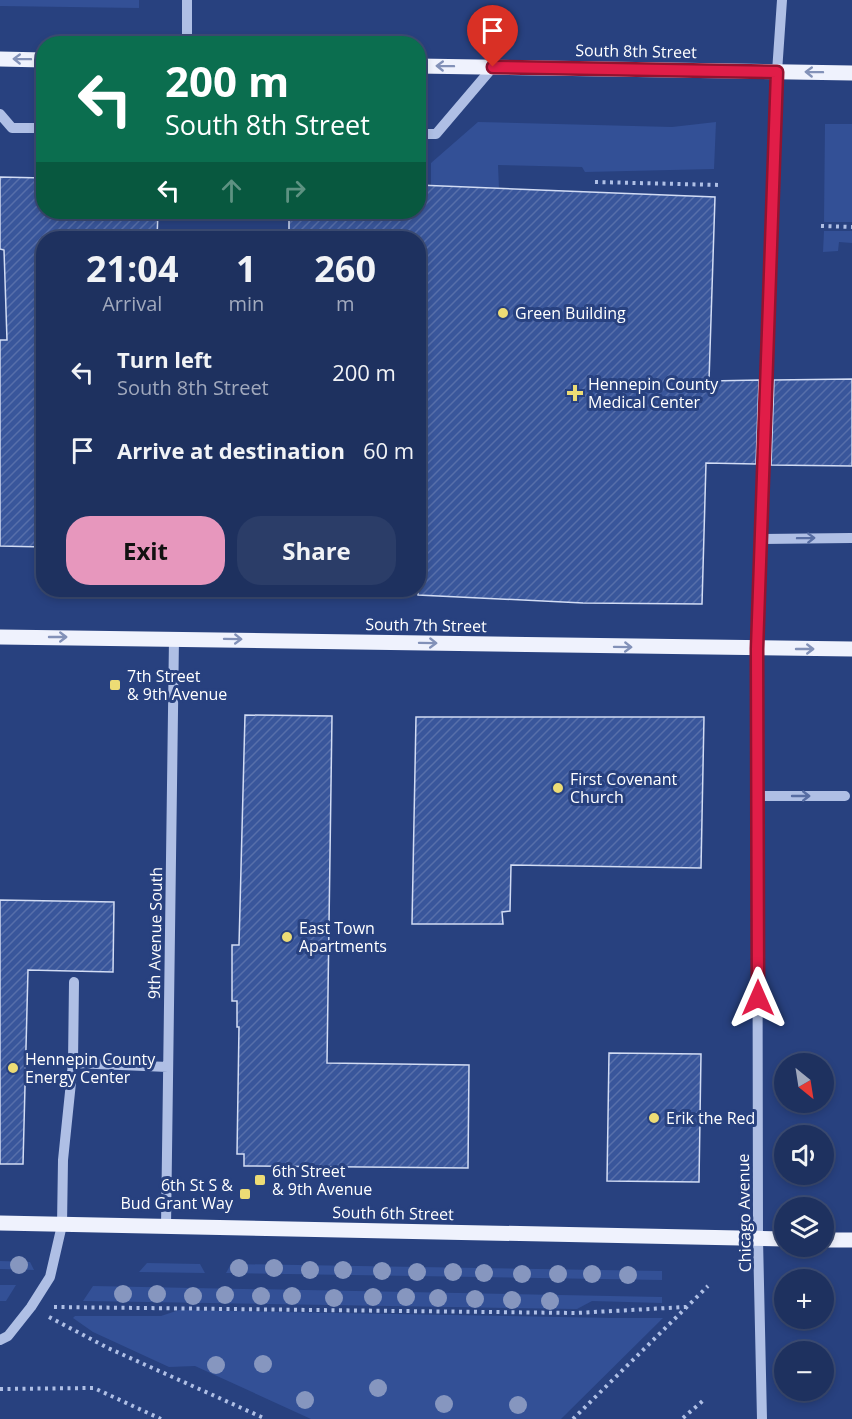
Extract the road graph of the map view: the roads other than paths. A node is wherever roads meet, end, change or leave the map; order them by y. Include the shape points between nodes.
1 (187, 0) edge
2 (782, 0) edge
3 (187, 36) edge
4 (0, 59) edge
5 (36, 60) edge
6 (426, 66) edge
7 (493, 67) junction
8 (777, 72) junction
9 (852, 73) edge
10 (0, 114) edge
11 (36, 128) edge
12 (426, 134) edge
13 (851, 538) edge
14 (761, 539) junction
15 (0, 637) edge
16 (174, 638) junction
17 (757, 649) junction
18 (852, 649) edge
19 (758, 796) junction
20 (845, 796) dead end
21 (74, 982) dead end
22 (73, 1063) junction
23 (168, 1067) junction
24 (0, 1223) edge
25 (62, 1225) junction
26 (166, 1227) junction
27 (758, 1239) junction
28 (774, 1239) edge
29 (834, 1240) edge
30 (852, 1240) edge
31 (0, 1340) edge
32 (762, 1419) edge

1 - 3 street
2 - 8 street, Chicago Avenue
5 -> 4 main road
7 -> 6 main road, South 8th Street
7 - 8 main road, South 8th Street
7 - 12 street via 436,134
9 -> 8 main road, South 8th Street
8 - 14 street, Chicago Avenue
10 - 11 street via 12,128
14 -> 13 street
14 - 17 street, Chicago Avenue
15 -> 16 main road, South 7th Street
16 -> 17 main road, South 7th Street
16 - 23 street, 9th Avenue South
17 -> 18 main road, South 7th Street
17 - 19 street, Chicago Avenue
19 -> 20 street
19 - 27 street, Chicago Avenue
21 - 22 street
22 - 23 street
22 - 25 street via 63,1160
23 - 26 street, 9th Avenue South
24 - 25 main road, South 6th Street
25 - 26 main road, South 6th Street
25 - 31 street via 50,1277 8,1336
26 - 27 main road, South 6th Street
27 - 28 main road, South 6th Street
27 - 32 street, Chicago Avenue
29 - 30 main road

